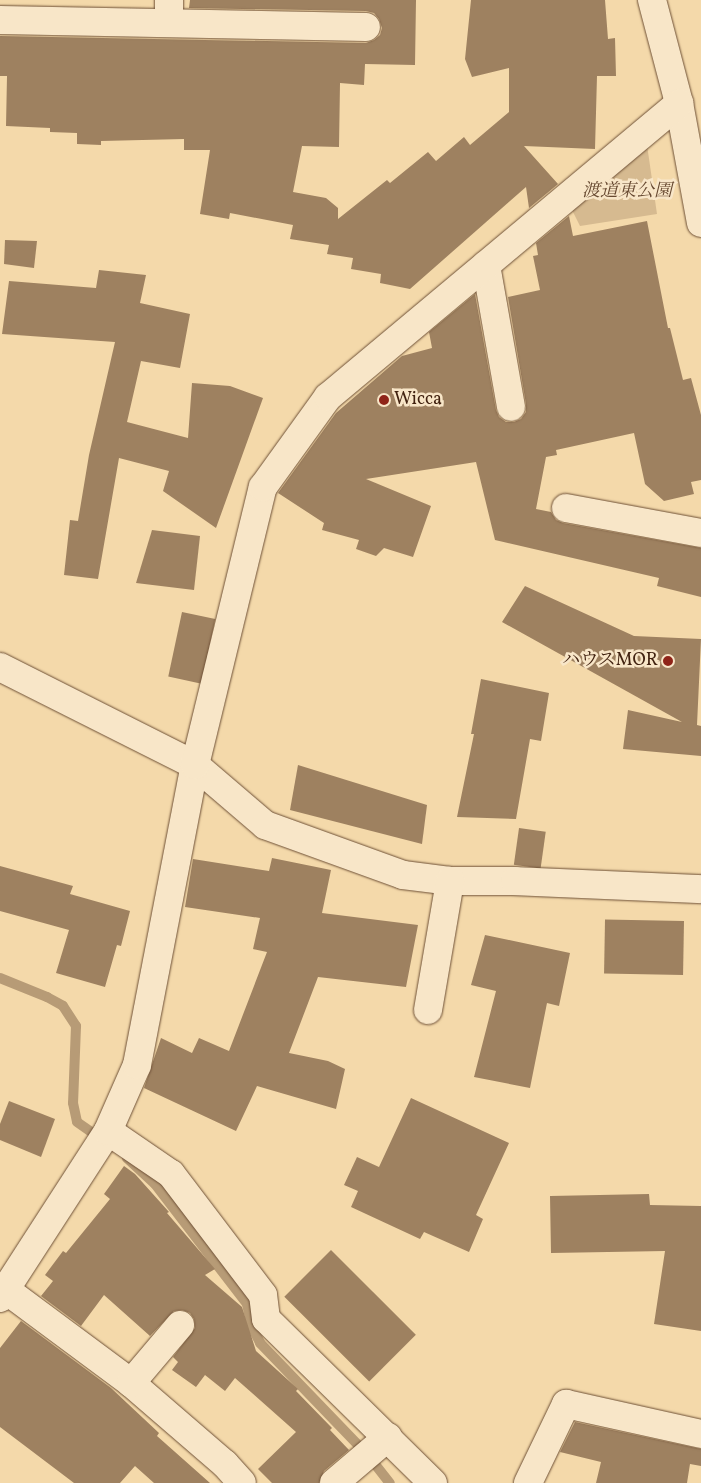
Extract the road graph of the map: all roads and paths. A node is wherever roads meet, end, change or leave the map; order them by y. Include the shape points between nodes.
1 (652, 0) edge
2 (169, 12) edge
3 (0, 20) edge
4 (366, 27) dead end
5 (678, 103) junction
6 (701, 223) edge
7 (486, 266) junction
8 (511, 407) dead end
9 (566, 508) dead end
10 (701, 533) edge
11 (0, 667) edge
12 (194, 765) junction
13 (450, 881) junction
14 (701, 889) edge
15 (428, 1010) dead end
16 (104, 1137) junction
17 (3, 1294) edge
18 (180, 1325) dead end
19 (131, 1383) junction
20 (701, 1434) edge
21 (388, 1437) junction
22 (242, 1483) edge
23 (334, 1483) edge
24 (433, 1483) edge
25 (528, 1483) edge

1 - 5 street
2 - 3 street
2 - 4 street
5 - 6 street
5 - 7 street
7 - 8 street
7 - 12 street via 328,397 263,487
9 - 10 street
11 - 12 street
12 - 13 street via 265,825 404,875
12 - 16 street via 137,1065
13 - 14 street
13 - 15 street
16 - 17 street
16 - 21 street via 171,1174 263,1295 266,1319
17 - 19 street
18 - 19 street
19 - 22 street via 225,1464
20 - 25 street via 566,1404
21 - 23 street
21 - 24 street

